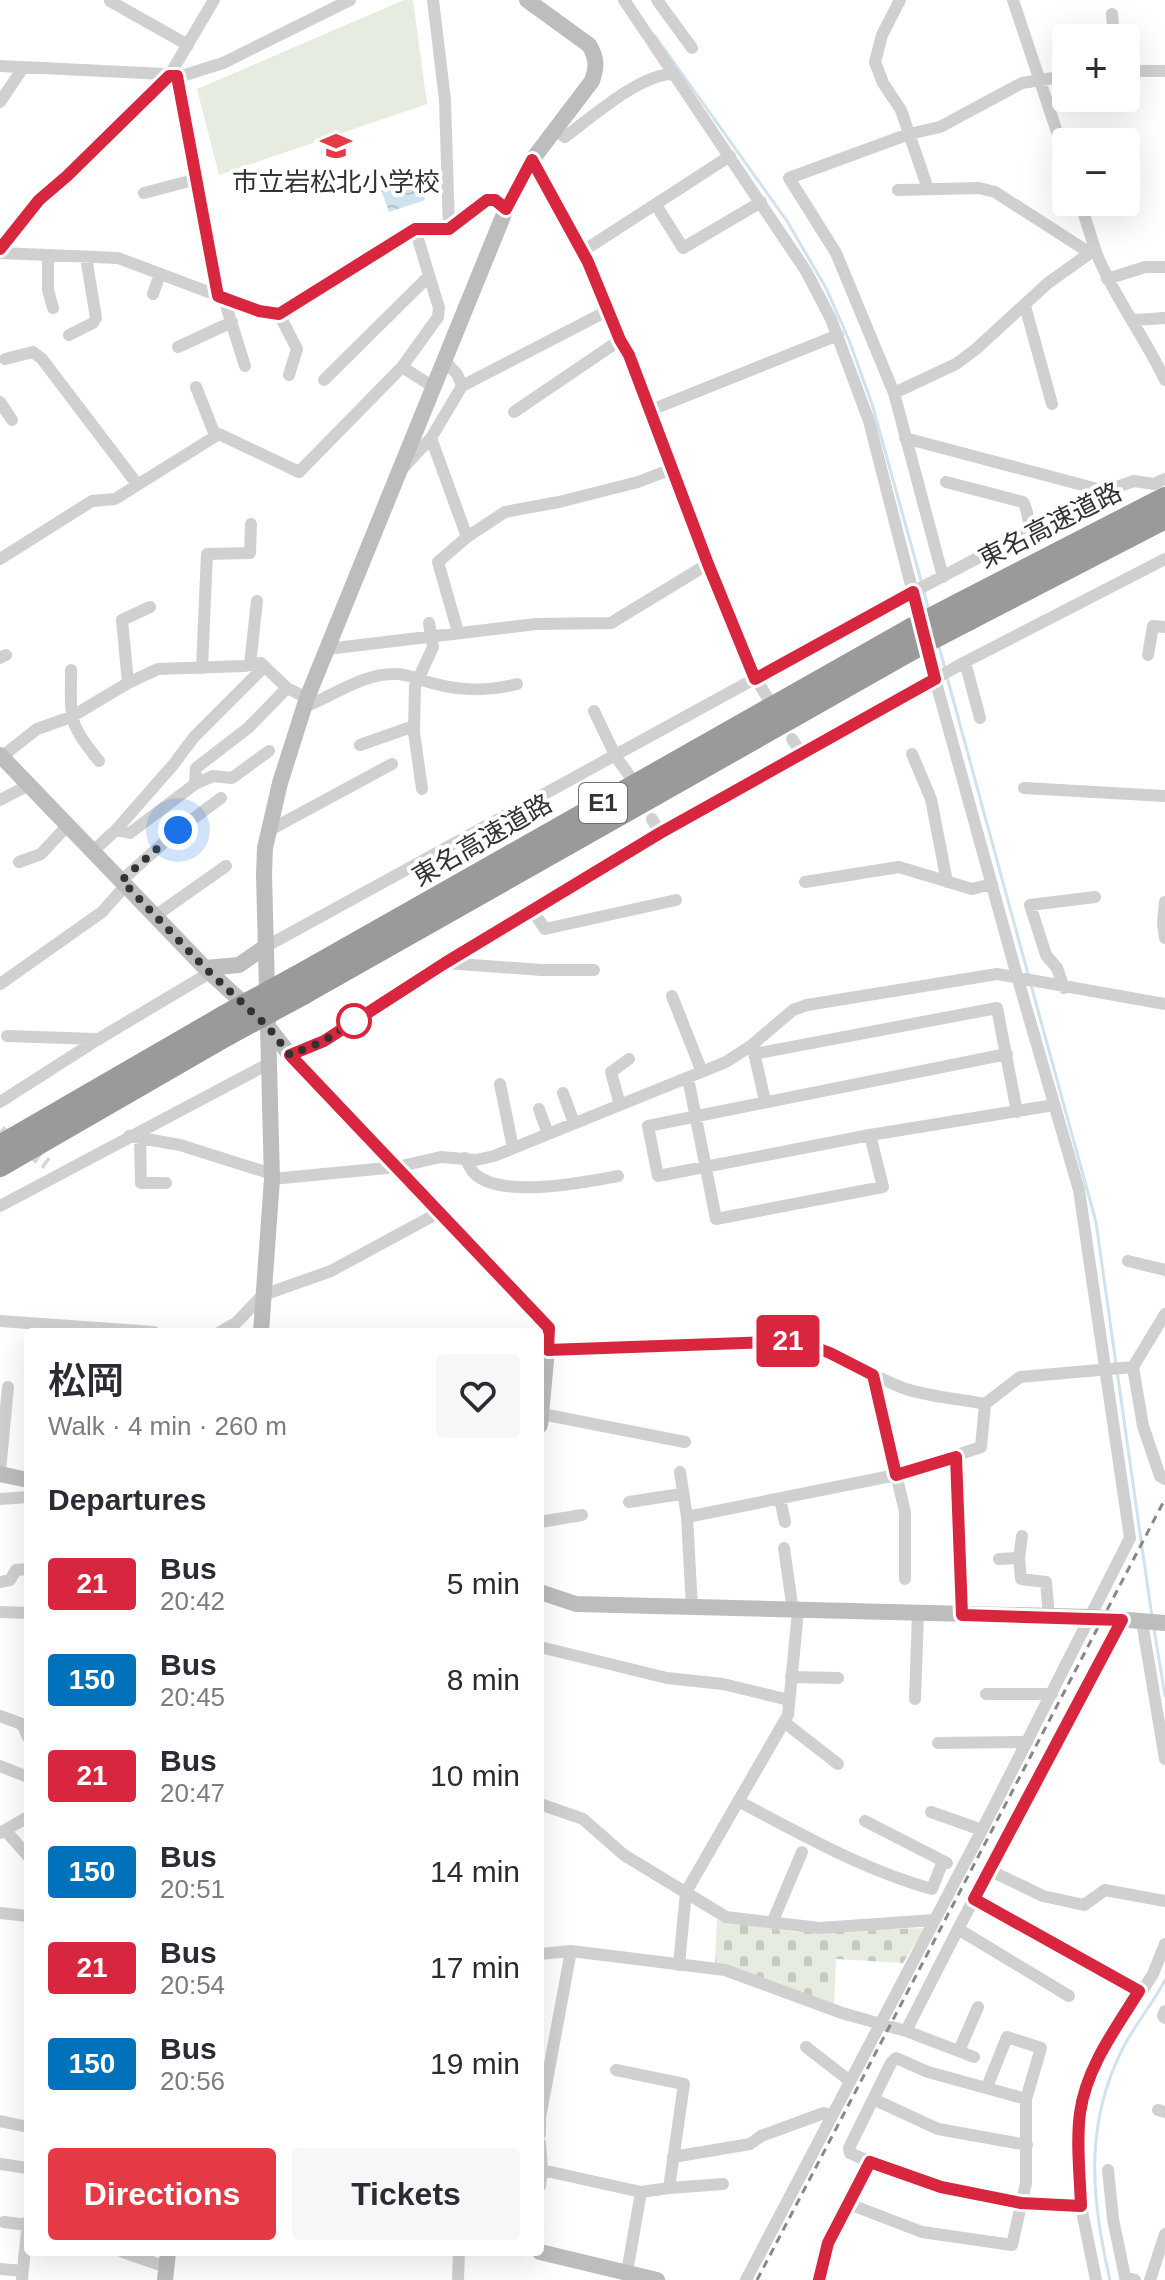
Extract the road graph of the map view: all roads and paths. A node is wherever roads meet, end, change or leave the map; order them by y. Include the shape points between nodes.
1 (214, 0) edge
2 (350, 0) edge
3 (433, 0) edge
4 (527, 0) edge
5 (624, 0) edge
6 (657, 0) edge
7 (900, 0) edge
8 (1013, 0) edge
9 (110, 1) edge
10 (1112, 14) dead end
11 (1113, 24) edge
12 (188, 45) junction
13 (692, 48) dead end
14 (0, 66) edge
15 (23, 68) junction
16 (1140, 71) edge
17 (1165, 71) edge
18 (672, 74) junction
19 (173, 76) junction
20 (1052, 78) edge
21 (1040, 79) junction
22 (0, 102) edge
23 (1056, 128) edge
24 (555, 130) junction
25 (909, 134) junction
26 (730, 156) junction
27 (532, 160) junction
28 (197, 179) junction
29 (928, 189) junction
30 (898, 190) dead end
31 (144, 193) dead end
32 (761, 202) junction
33 (656, 205) junction
34 (506, 209) junction
35 (1084, 216) edge
36 (415, 229) junction
37 (449, 229) junction
38 (0, 251) edge
39 (583, 251) junction
40 (1093, 253) junction
41 (48, 256) junction
42 (86, 257) junction
43 (1165, 267) edge
44 (160, 274) junction
45 (429, 276) junction
46 (1107, 279) junction
47 (153, 294) dead end
48 (221, 298) junction
49 (1025, 306) junction
50 (53, 308) dead end
51 (609, 310) junction
52 (279, 314) junction
53 (1165, 318) edge
54 (1134, 320) junction
55 (232, 322) junction
56 (69, 335) dead end
57 (838, 335) junction
58 (620, 340) junction
59 (178, 347) dead end
60 (1150, 349) junction
61 (1165, 349) edge
62 (5, 359) dead end
63 (443, 359) junction
64 (245, 366) dead end
65 (402, 367) junction
66 (289, 375) dead end
67 (324, 380) dead end
68 (1165, 380) edge
69 (432, 386) junction
70 (462, 386) junction
71 (196, 387) dead end
72 (894, 393) junction
73 (0, 402) edge
74 (1052, 404) dead end
75 (651, 410) junction
76 (514, 412) dead end
77 (12, 420) dead end
78 (215, 435) junction
79 (431, 438) junction
80 (905, 438) junction
81 (672, 469) junction
82 (396, 476) junction
83 (1165, 479) edge
84 (946, 482) dead end
85 (137, 484) junction
86 (1105, 491) junction
87 (1157, 512) edge
88 (251, 524) dead end
89 (1032, 529) junction
90 (467, 537) junction
91 (0, 559) edge
92 (1165, 559) edge
93 (708, 564) junction
94 (943, 577) junction
95 (913, 592) junction
96 (257, 601) dead end
97 (150, 607) dead end
98 (1165, 627) edge
99 (430, 629) junction
100 (458, 632) junction
101 (327, 649) junction
102 (1148, 655) dead end
103 (965, 662) junction
104 (250, 664) junction
105 (264, 667) junction
106 (202, 668) junction
107 (71, 670) dead end
108 (416, 678) junction
109 (755, 679) junction
110 (935, 679) junction
111 (128, 683) junction
112 (517, 684) dead end
113 (287, 688) junction
114 (769, 700) dead end
115 (305, 702) junction
116 (594, 711) dead end
117 (71, 717) junction
118 (980, 718) dead end
119 (414, 726) junction
120 (792, 739) dead end
121 (360, 745) dead end
122 (269, 751) dead end
123 (802, 754) junction
124 (912, 754) dead end
125 (1, 756) edge
126 (616, 757) junction
127 (99, 761) dead end
128 (392, 764) dead end
129 (632, 779) dead end
130 (195, 784) junction
131 (29, 785) junction
132 (1024, 788) dead end
133 (422, 789) dead end
134 (1165, 796) edge
135 (221, 798) dead end
136 (0, 800) edge
137 (652, 819) dead end
138 (68, 825) junction
139 (116, 830) junction
140 (268, 831) junction
141 (660, 833) junction
142 (93, 851) junction
143 (19, 862) dead end
144 (226, 866) dead end
145 (124, 882) junction
146 (805, 882) dead end
147 (947, 882) junction
148 (992, 884) junction
149 (1095, 897) dead end
150 (676, 900) dead end
151 (1165, 902) edge
152 (532, 910) junction
153 (155, 916) junction
154 (1165, 938) edge
155 (265, 947) junction
156 (445, 963) junction
157 (208, 970) junction
158 (594, 970) dead end
159 (1017, 976) junction
160 (0, 984) edge
161 (1064, 988) junction
162 (672, 996) dead end
163 (1165, 1004) edge
164 (225, 1026) junction
165 (268, 1027) junction
166 (7, 1036) dead end
167 (97, 1040) junction
168 (753, 1050) junction
169 (1007, 1054) junction
170 (290, 1055) junction
171 (629, 1059) dead end
172 (268, 1064) junction
173 (702, 1072) junction
174 (688, 1078) junction
175 (500, 1084) dead end
176 (563, 1093) dead end
177 (765, 1101) junction
178 (0, 1102) edge
179 (620, 1105) junction
180 (1054, 1105) junction
181 (539, 1109) dead end
182 (1017, 1112) junction
183 (693, 1116) junction
184 (574, 1123) junction
185 (548, 1134) junction
186 (870, 1135) junction
187 (135, 1137) junction
188 (0, 1146) edge
189 (513, 1148) junction
190 (465, 1158) junction
191 (47, 1164) tunnel mouth
192 (0, 1166) edge
193 (397, 1167) junction
194 (705, 1167) junction
195 (59, 1172) junction
196 (272, 1176) junction
197 (618, 1176) dead end
198 (166, 1183) dead end
199 (0, 1206) edge
200 (438, 1213) junction
201 (1128, 1261) dead end
202 (1165, 1270) edge
203 (263, 1295) junction
204 (1165, 1314) edge
205 (0, 1321) edge
206 (98, 1328) edge
207 (227, 1328) edge
208 (261, 1328) edge
209 (546, 1342) edge
210 (1117, 1370) junction
211 (544, 1373) edge
212 (873, 1375) junction
213 (8, 1387) dead end
214 (985, 1404) junction
215 (544, 1420) edge
216 (685, 1442) dead end
217 (956, 1457) junction
218 (0, 1472) edge
219 (680, 1472) dead end
220 (896, 1475) junction
221 (1165, 1478) edge
222 (24, 1479) edge
223 (681, 1494) junction
224 (24, 1497) edge
225 (0, 1499) edge
226 (780, 1499) junction
227 (629, 1502) dead end
228 (582, 1515) dead end
229 (687, 1517) junction
230 (544, 1521) edge
231 (785, 1522) dead end
232 (1022, 1536) dead end
233 (784, 1548) dead end
234 (1019, 1558) junction
235 (999, 1559) dead end
236 (24, 1569) edge
237 (905, 1579) dead end
238 (0, 1582) edge
239 (544, 1593) edge
240 (692, 1608) junction
241 (795, 1611) junction
242 (0, 1612) edge
243 (24, 1613) edge
244 (918, 1614) junction
245 (962, 1615) junction
246 (1049, 1617) junction
247 (1092, 1617) junction
248 (1122, 1620) junction
249 (1142, 1622) junction
250 (1165, 1623) edge
251 (544, 1648) edge
252 (791, 1677) junction
253 (838, 1678) dead end
254 (986, 1694) dead end
255 (1052, 1694) junction
256 (915, 1699) dead end
257 (789, 1700) junction
258 (0, 1716) edge
259 (784, 1722) junction
260 (24, 1728) edge
261 (1027, 1742) junction
262 (938, 1743) dead end
263 (1165, 1759) edge
264 (838, 1764) dead end
265 (0, 1766) edge
266 (24, 1775) edge
267 (738, 1801) junction
268 (544, 1805) edge
269 (931, 1812) dead end
270 (24, 1819) edge
271 (865, 1821) dead end
272 (982, 1830) junction
273 (2, 1831) edge
274 (24, 1852) edge
275 (802, 1852) dead end
276 (943, 1861) junction
277 (960, 1870) junction
278 (989, 1870) junction
279 (686, 1892) junction
280 (974, 1899) junction
281 (1165, 1901) edge
282 (0, 1913) edge
283 (24, 1916) edge
284 (934, 1920) junction
285 (772, 1923) junction
286 (958, 1929) junction
287 (1165, 1944) edge
288 (571, 1951) junction
289 (544, 1954) edge
290 (679, 1965) junction
291 (1139, 1991) junction
292 (1069, 1996) dead end
293 (978, 2007) dead end
294 (1165, 2011) edge
295 (1165, 2018) edge
296 (880, 2022) junction
297 (906, 2031) junction
298 (806, 2047) dead end
299 (959, 2051) junction
300 (974, 2057) dead end
301 (616, 2070) dead end
302 (850, 2081) junction
303 (987, 2087) junction
304 (544, 2096) edge
305 (873, 2099) junction
306 (1026, 2099) junction
307 (831, 2116) junction
308 (0, 2121) edge
309 (24, 2126) edge
310 (1027, 2145) junction
311 (673, 2157) junction
312 (870, 2162) junction
313 (0, 2164) edge
314 (24, 2167) edge
315 (544, 2170) edge
316 (1108, 2170) dead end
317 (723, 2184) dead end
318 (669, 2188) junction
319 (641, 2192) junction
320 (1021, 2203) junction
321 (849, 2204) junction
322 (1081, 2206) junction
323 (4, 2222) dead end
324 (24, 2223) edge
325 (1165, 2234) edge
326 (544, 2253) edge
327 (135, 2256) edge
328 (459, 2256) edge
329 (166, 2266) edge
330 (0, 2269) edge
331 (627, 2272) junction
332 (22, 2275) edge
333 (1156, 2276) edge
334 (458, 2280) edge
335 (657, 2280) edge
336 (746, 2280) edge
337 (819, 2280) edge
338 (1096, 2280) edge
339 (1135, 2280) edge

1 - 12 street
2 - 19 street via 223,63
3 - 37 street via 445,100
4 - 24 street via 589,45 596,56 592,81
5 - 18 street
6 - 13 street
7 - 25 street via 875,62
8 - 21 street
9 - 12 street
10 - 11 street
12 - 19 street
14 - 15 street
15 - 19 street
15 - 22 street
16 - 17 street
18 - 24 street via 658,74 565,137
18 - 26 street
19 - 28 street
19 - 38 street via 39,200
20 - 21 street
21 - 23 street
21 - 25 street via 1022,83 940,127
24 - 27 street
25 - 29 street
25 - 72 street via 789,178 836,253
26 - 32 street
26 - 33 street
27 - 34 street
27 - 39 street
28 - 31 street
28 - 48 street
29 - 30 street
29 - 40 street via 995,192
32 - 33 street via 683,248
32 - 57 street via 806,271
33 - 39 street
34 - 37 street via 487,200
34 - 63 street
35 - 40 street
36 - 37 street
36 - 45 street
36 - 52 street
38 - 41 street
39 - 51 street
40 - 46 street
40 - 49 street via 1048,283
41 - 42 street
41 - 50 street
42 - 44 street via 118,258
42 - 56 street via 96,318
43 - 46 street via 1145,267
44 - 47 street
44 - 48 street
45 - 65 street via 438,317
45 - 67 street
46 - 54 street
48 - 52 street
48 - 55 street
49 - 72 street via 956,364
49 - 74 street
51 - 58 street
51 - 70 street
52 - 66 street via 297,349
53 - 54 street
54 - 60 street
55 - 59 street
55 - 64 street
57 - 75 street
57 - 95 street via 869,421
58 - 75 street
58 - 76 street
60 - 61 street
60 - 68 street
62 - 85 street via 33,352 42,359
63 - 69 street
63 - 70 street
65 - 69 street
65 - 78 street via 299,472
69 - 82 street
70 - 79 street
71 - 78 street
72 - 80 street
73 - 77 street
75 - 81 street
78 - 85 street
79 - 82 street
79 - 90 street
80 - 86 street
80 - 94 street
81 - 90 street via 638,482 505,512
81 - 93 street
82 - 101 street
83 - 86 street via 1154,484 1134,481
84 - 89 street via 1023,502
85 - 91 street via 115,499 92,501
86 - 89 street
87 - 164 highway, 東名高速道路 / E1, bridge via 914,638
88 - 106 street via 250,553 207,554
89 - 94 street
90 - 100 street via 438,562
92 - 103 street
93 - 100 street via 611,623
93 - 109 street
94 - 95 street
95 - 109 street
95 - 110 street
96 - 104 street
97 - 111 street via 122,620
98 - 102 street via 1153,626
99 - 100 street
99 - 101 street
99 - 108 street via 433,647
101 - 115 street
103 - 110 street
103 - 118 street
104 - 105 street
104 - 106 street
105 - 113 street
105 - 139 street via 194,737
106 - 111 street via 158,669
107 - 117 street
108 - 112 street via 455,689 493,690
108 - 115 street via 375,677
108 - 119 street
109 - 114 street
109 - 126 street
110 - 123 street
110 - 148 street
111 - 117 street
113 - 115 street
113 - 130 street via 248,728 196,768
115 - 140 street
116 - 126 street
117 - 125 street via 37,729
117 - 127 street
119 - 121 street
119 - 133 street
120 - 123 street
122 - 130 street via 232,778 213,776
123 - 141 street
124 - 147 street via 931,799
125 - 131 street
126 - 129 street
126 - 155 street
128 - 140 street
130 - 139 street via 130,833
131 - 136 street
131 - 138 street
132 - 134 street
135 - 145 street
137 - 141 street
138 - 142 street
138 - 143 street via 41,854
139 - 142 street
140 - 155 street
141 - 152 street
142 - 145 street
144 - 153 street
145 - 153 street
145 - 160 street via 102,912
146 - 147 street via 899,867
147 - 148 street via 972,889
148 - 159 street
149 - 161 street via 1030,905 1046,955
150 - 152 street via 545,929
151 - 154 street
152 - 156 street
153 - 157 street
155 - 157 street via 239,965
155 - 165 street
156 - 158 street
156 - 170 street via 324,1041
157 - 165 street
157 - 167 street
159 - 161 street
159 - 168 street via 997,974 807,1005 793,1010
159 - 180 street
161 - 163 street
162 - 173 street
164 - 188 highway, 東名高速道路 / E1
164 - 192 highway, 東名高速道路 / E1
165 - 170 street
165 - 172 street
166 - 167 street
167 - 178 street
168 - 169 street via 997,1008
168 - 173 street
168 - 177 street
169 - 177 street
169 - 182 street
170 - 193 street
171 - 179 street via 611,1072
172 - 187 street
172 - 196 street
173 - 174 street
174 - 179 street
174 - 183 street
175 - 189 street
176 - 184 street
177 - 183 street
179 - 184 street
180 - 182 street
180 - 210 street via 1079,1190
181 - 185 street
182 - 186 street
183 - 194 street
183 - 194 street via 648,1126 658,1176
184 - 185 street
185 - 189 street
186 - 194 street
186 - 194 street via 883,1187 716,1219
187 - 195 street
187 - 196 street via 180,1145
187 - 198 street via 141,1183
189 - 190 street via 476,1160
190 - 193 street via 441,1157
190 - 197 street via 476,1175 514,1186
191 - 195 street
193 - 196 street
193 - 200 street
195 - 199 street
196 - 203 street
200 - 203 street via 331,1271
200 - 209 street via 549,1328
201 - 202 street
203 - 207 street
203 - 208 street
204 - 210 street
205 - 206 street
209 - 211 street
209 - 212 street via 798,1341
210 - 214 street via 1020,1377
210 - 221 street
210 - 247 street via 1130,1538
212 - 214 street via 909,1390
212 - 220 street
213 - 218 street
214 - 217 street via 981,1447
215 - 216 street
217 - 220 street
217 - 245 street
218 - 222 street
219 - 223 street
220 - 226 street
220 - 237 street via 905,1512
223 - 227 street
223 - 229 street
224 - 225 street
226 - 229 street
226 - 231 street
228 - 230 street
229 - 240 street
232 - 234 street
233 - 241 street
234 - 235 street
234 - 246 street via 1021,1579 1046,1582
236 - 238 street
239 - 240 street via 576,1604
240 - 241 street
241 - 244 street
241 - 252 street
242 - 243 street
244 - 245 street
244 - 256 street
245 - 246 street
246 - 247 street
247 - 248 street
247 - 255 street
248 - 249 street
248 - 278 street
249 - 250 street
249 - 263 street
251 - 257 street
252 - 253 street
252 - 257 street
254 - 255 street
255 - 261 street
257 - 259 street
258 - 260 street
259 - 264 street
259 - 267 street
261 - 262 street
261 - 272 street
265 - 266 street
267 - 276 street via 899,1880 932,1889
267 - 279 street
268 - 279 street via 583,1819 624,1855
269 - 272 street
270 - 273 street
271 - 276 street
272 - 277 street
273 - 274 street
275 - 285 street
276 - 277 street
277 - 284 street
278 - 280 street
278 - 281 street via 1043,1896 1084,1905 1105,1890
279 - 285 street via 726,1917
279 - 290 street
280 - 286 street
280 - 291 street
282 - 283 street
284 - 285 street via 820,1928
284 - 296 street
286 - 292 street
286 - 297 street
287 - 291 street via 1153,1974
288 - 289 street
288 - 290 street
288 - 304 street
290 - 296 street via 725,1970
291 - 322 street via 1097,2060 1084,2098 1079,2127
293 - 299 street
294 - 295 street
296 - 297 street
296 - 302 street
297 - 299 street
298 - 302 street
299 - 300 street
301 - 311 street via 684,2084
302 - 307 street
303 - 305 street via 896,2058
303 - 306 street
303 - 306 street via 1007,2037 1041,2048
305 - 310 street via 938,2129
305 - 312 street via 849,2148
306 - 310 street
307 - 311 street via 824,2113 750,2144
307 - 336 street
308 - 309 street
310 - 320 street
311 - 318 street
312 - 320 street via 941,2187
312 - 321 street
313 - 314 street
315 - 319 street
316 - 339 street via 1125,2277
317 - 318 street
318 - 319 street
319 - 331 street
320 - 321 street via 1012,2245 922,2232
320 - 322 street
321 - 337 street via 828,2243
322 - 338 street
323 - 324 street
325 - 333 street
326 - 331 street
327 - 329 street
328 - 334 street
330 - 332 street
331 - 335 street

